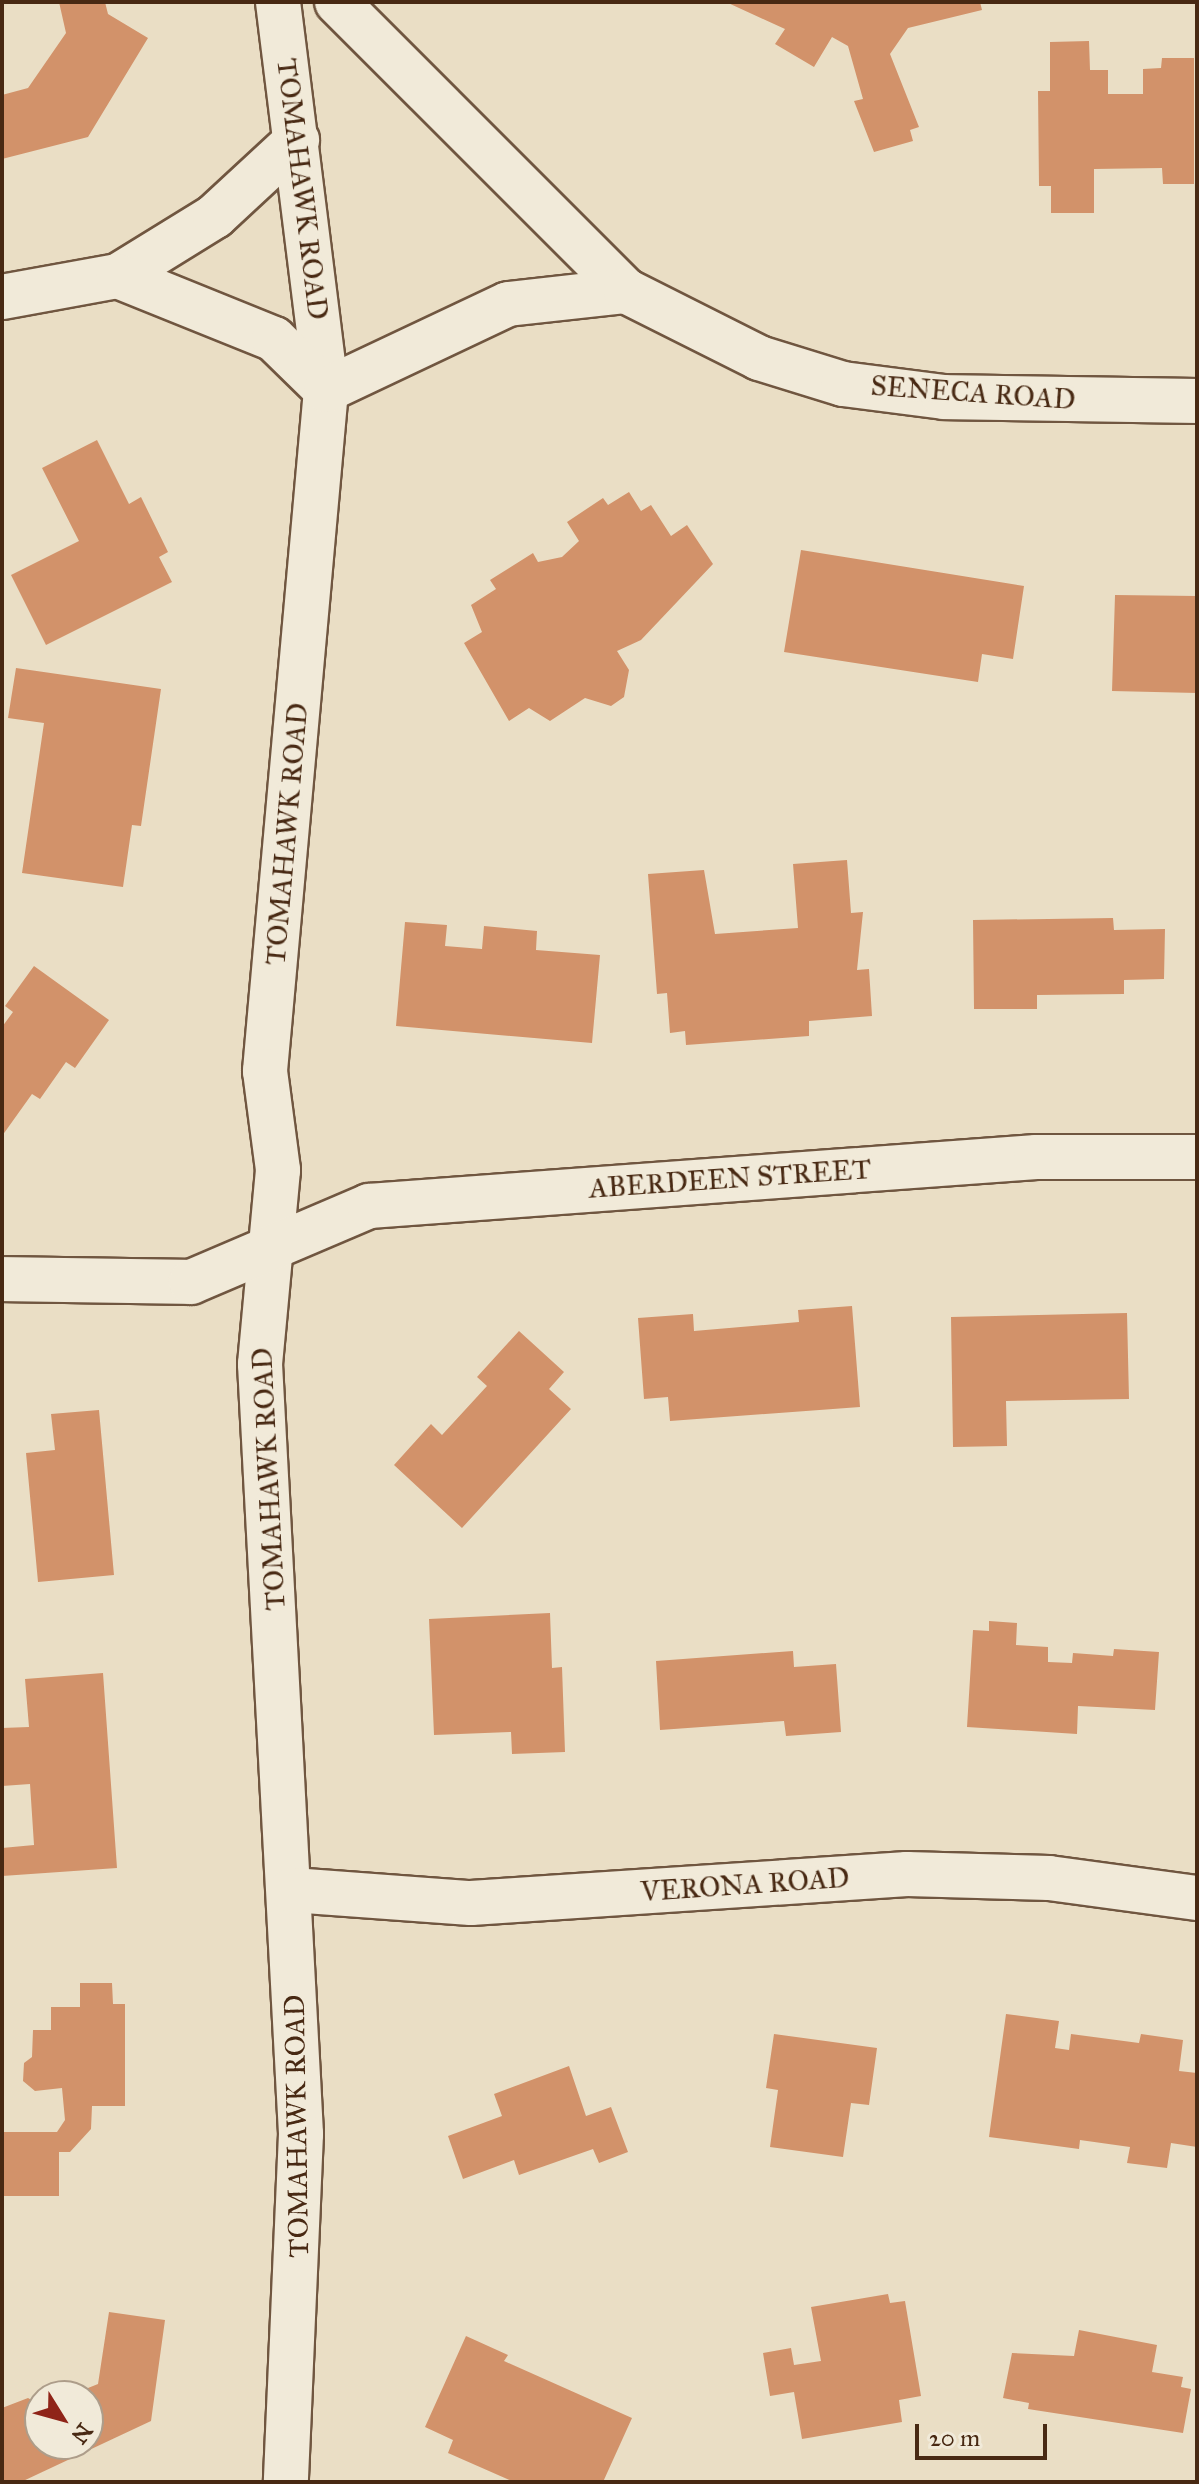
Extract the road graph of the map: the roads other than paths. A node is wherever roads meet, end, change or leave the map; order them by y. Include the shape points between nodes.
1 (278, 2) edge
2 (337, 2) edge
3 (297, 140) junction
4 (118, 276) junction
5 (626, 291) junction
6 (2, 297) edge
7 (326, 390) junction
8 (1197, 401) edge
9 (1197, 1157) edge
10 (272, 1247) junction
11 (2, 1279) edge
12 (292, 1890) junction
13 (1197, 1898) edge
14 (286, 2482) edge

1 - 3 street, TOMAHAWK ROAD
2 - 5 street, SENECA ROAD
3 - 4 street via 215,216
3 - 7 street, TOMAHAWK ROAD
4 - 6 street
4 - 7 street via 274,339
5 - 7 street via 508,304
5 - 8 street, SENECA ROAD via 759,358 843,384 944,397
7 - 10 street, TOMAHAWK ROAD via 265,1071 278,1170
9 - 10 street, ABERDEEN STREET via 1036,1157 369,1206
10 - 11 street, ABERDEEN STREET via 191,1282
10 - 12 street, TOMAHAWK ROAD via 260,1364
12 - 13 street, VERONA ROAD via 471,1903 907,1874 1049,1878
12 - 14 street, TOMAHAWK ROAD via 301,2134

